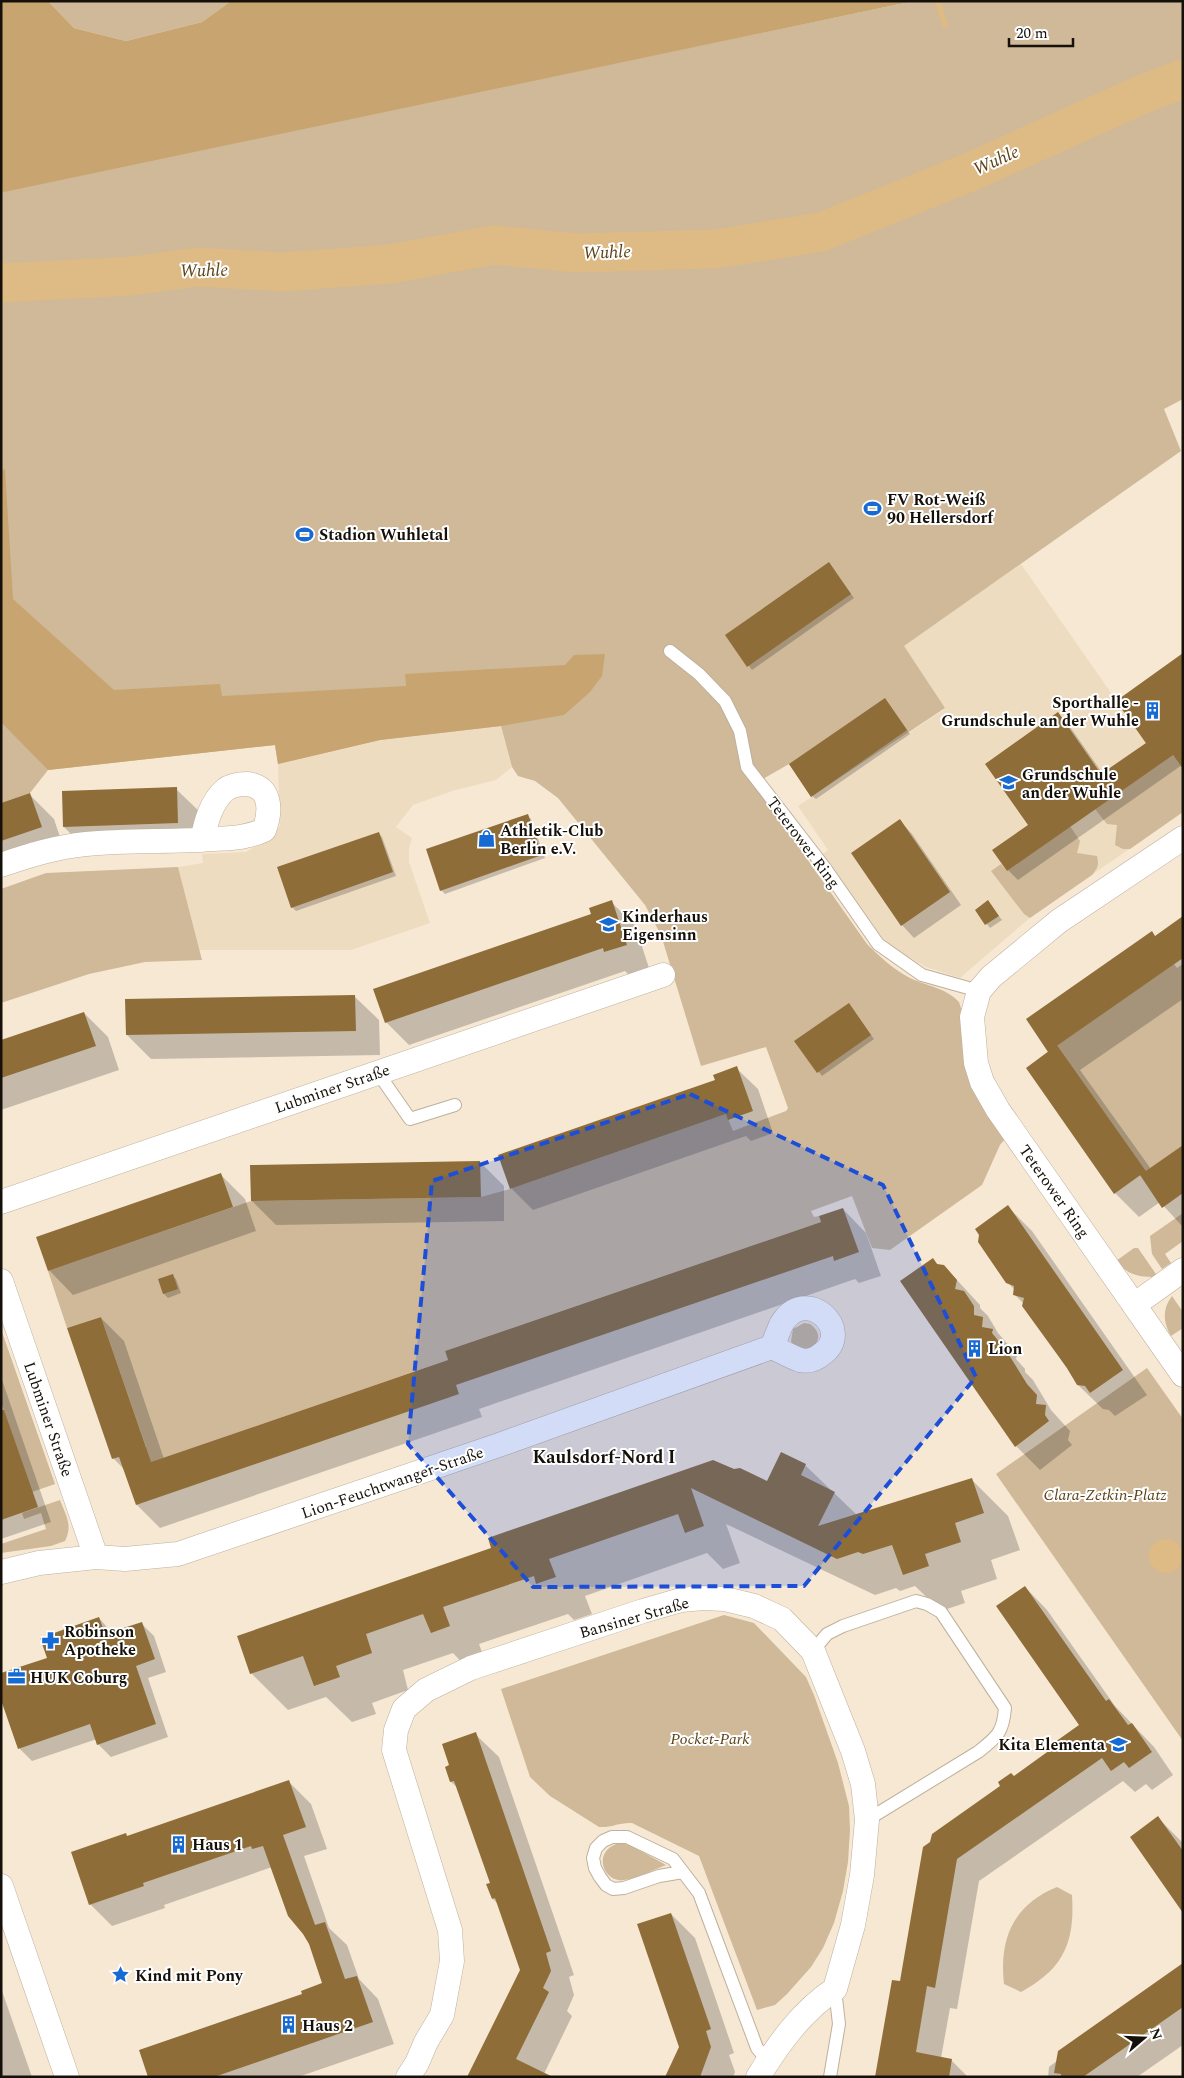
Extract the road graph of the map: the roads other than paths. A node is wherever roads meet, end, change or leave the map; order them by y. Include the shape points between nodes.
1 (670, 651) dead end
2 (1183, 838) edge
3 (202, 840) dead end
4 (1, 865) edge
5 (663, 975) dead end
6 (979, 991) junction
7 (378, 1072) junction
8 (455, 1104) dead end
9 (1, 1202) edge
10 (1183, 1270) edge
11 (1, 1281) edge
12 (1134, 1305) junction
13 (772, 1347) dead end
14 (1183, 1375) edge
15 (96, 1557) junction
16 (1, 1572) edge
17 (813, 1651) junction
18 (867, 1820) junction
19 (683, 1872) junction
20 (1, 1886) edge
21 (835, 1988) junction
22 (763, 2069) edge
23 (67, 2077) edge
24 (408, 2077) edge
25 (830, 2077) edge

1 - 6 lane, Teterower Ring via 725,701 740,731 747,767 825,868 878,944 922,975
2 - 6 street, Teterower Ring via 1059,921 991,977
3 - 4 street via 87,844 41,850
5 - 7 street, Lubminer Straße
6 - 12 street, Teterower Ring via 972,1017 976,1063 982,1082 1003,1118
7 - 8 lane via 410,1120
7 - 9 street, Lubminer Straße
10 - 12 street
11 - 15 street, Lubminer Straße
12 - 14 street, Teterower Ring
13 - 15 street, Lion-Feuchtwanger-Straße via 499,1446 178,1554 125,1559
15 - 16 street, Lion-Feuchtwanger-Straße
17 - 18 street, Bansiner Straße via 853,1751 863,1784
17 - 18 lane via 827,1634 842,1626 916,1601 927,1604 941,1612 1005,1708 1004,1725 994,1739 978,1752
17 - 24 street, Bansiner Straße via 782,1619 754,1606 725,1599 681,1600 472,1668 426,1690 404,1709 396,1730 394,1750 450,1930 452,1961 442,2015
18 - 21 street, Bansiner Straße via 856,1909
19 - 19 lane via 673,1859 627,1837 603,1841 593,1858 594,1868 606,1885 613,1889
19 - 22 lane via 699,1892
20 - 23 street
21 - 22 street via 818,2000 783,2038
21 - 25 lane via 839,2024

